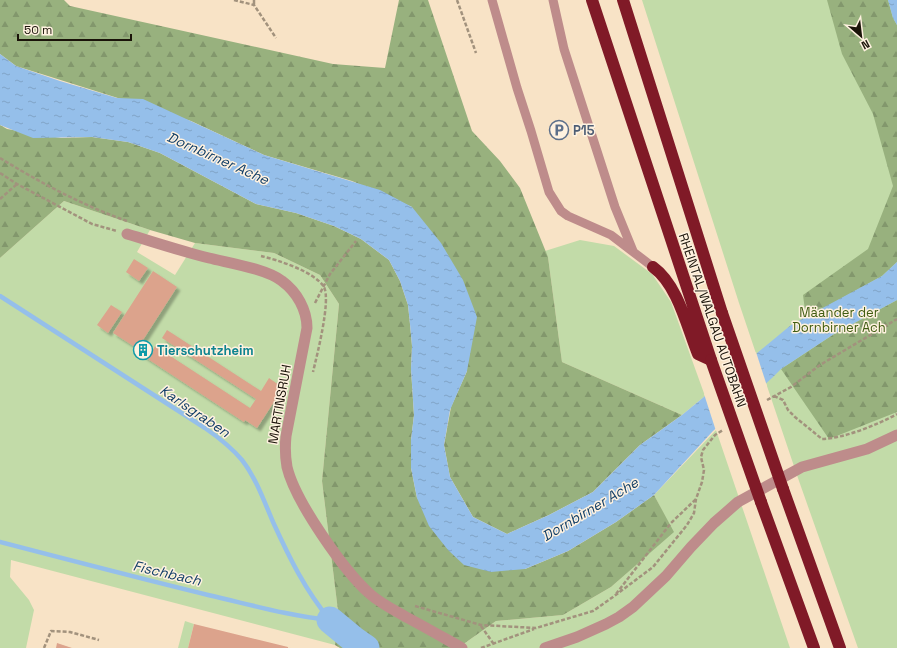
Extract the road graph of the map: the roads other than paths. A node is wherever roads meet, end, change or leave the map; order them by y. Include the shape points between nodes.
1 (492, 0) edge
2 (553, 0) edge
3 (592, 0) edge
4 (623, 0) edge
5 (127, 234) road end
6 (633, 251) junction
7 (653, 267) joint
8 (711, 360) junction
9 (897, 435) edge
10 (462, 648) edge
11 (545, 648) edge
12 (814, 648) edge
13 (840, 648) edge

1 - 6 lane via 549,192 561,211 568,216 611,235
2 - 6 lane via 567,56 615,207
3 - 8 highway, RHEINTAL/WALGAU AUTOBAHN
4 - 13 highway, RHEINTAL/WALGAU AUTOBAHN, bridge via 722,313
5 - 10 street, MARTINSRUH via 270,274 283,281 295,294 304,308 307,328 285,452 287,467 299,496 327,541 352,575 370,594
6 - 7 lane
7 - 8 highway via 671,287 698,354
8 - 12 highway, RHEINTAL/WALGAU AUTOBAHN, bridge
9 - 11 street via 867,449 802,467 738,502 714,523 666,576 633,607 606,624

